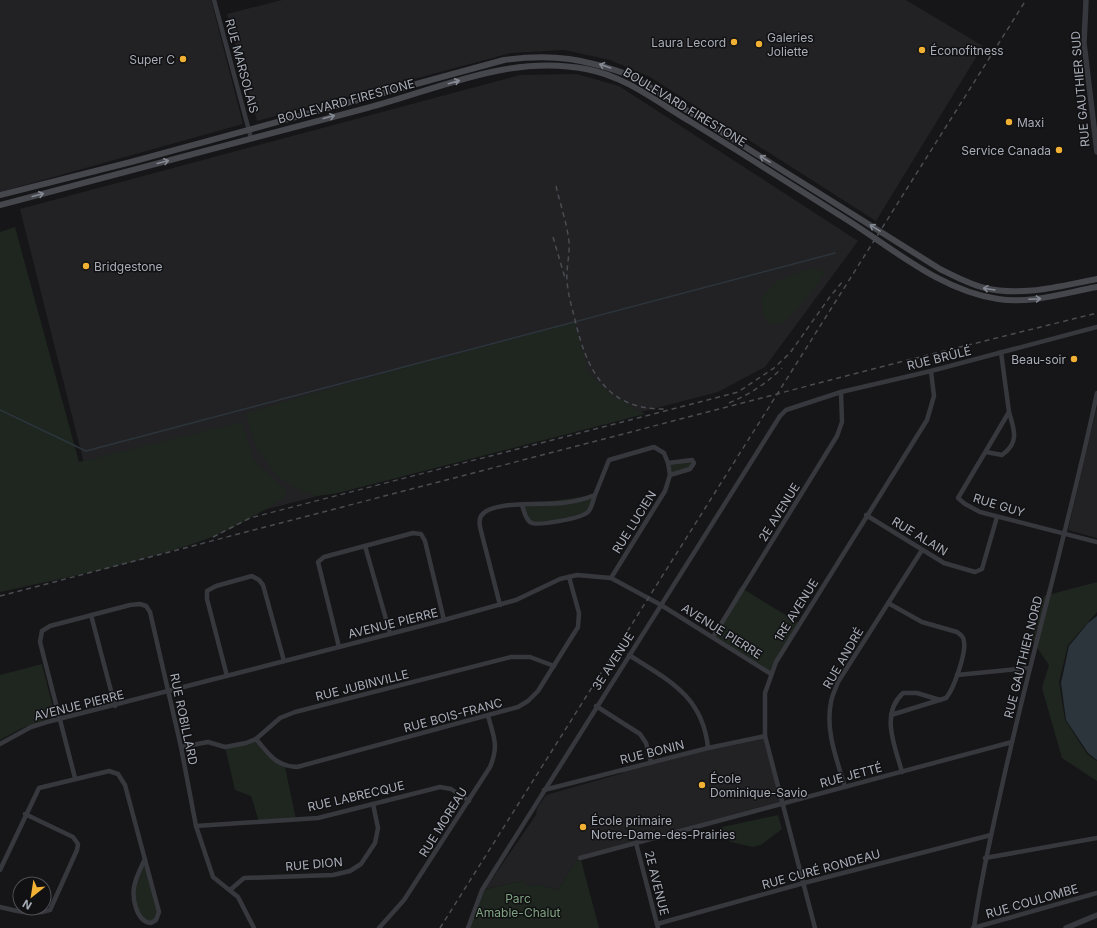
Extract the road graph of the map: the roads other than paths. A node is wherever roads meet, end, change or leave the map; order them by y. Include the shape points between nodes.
1 (214, 0) edge
2 (1086, 0) edge
3 (249, 130) junction
4 (251, 138) junction
5 (1097, 152) edge
6 (0, 195) edge
7 (0, 205) edge
8 (1097, 279) edge
9 (1097, 287) edge
10 (1097, 292) edge
11 (1065, 294) junction
12 (1097, 326) edge
13 (1001, 352) junction
14 (931, 371) junction
15 (841, 392) junction
16 (1097, 393) edge
17 (786, 410) joint
18 (1009, 412) junction
19 (986, 452) junction
20 (668, 463) junction
21 (670, 475) junction
22 (595, 495) junction
23 (522, 505) junction
24 (866, 515) junction
25 (997, 517) junction
26 (1065, 533) junction
27 (1097, 542) edge
28 (365, 546) junction
29 (922, 550) junction
30 (569, 577) junction
31 (611, 578) junction
32 (888, 602) junction
33 (500, 605) junction
34 (660, 605) junction
35 (91, 615) junction
36 (444, 620) junction
37 (390, 634) junction
38 (713, 637) junction
39 (339, 647) junction
40 (629, 655) junction
41 (284, 661) junction
42 (554, 666) junction
43 (1029, 668) junction
44 (771, 674) junction
45 (957, 675) junction
46 (227, 676) junction
47 (168, 691) junction
48 (940, 700) junction
49 (115, 706) junction
50 (596, 706) junction
51 (488, 716) junction
52 (891, 716) junction
53 (60, 719) junction
54 (765, 736) junction
55 (256, 739) junction
56 (1012, 742) junction
57 (0, 744) edge
58 (181, 747) junction
59 (708, 748) junction
60 (652, 762) junction
61 (902, 772) junction
62 (76, 778) junction
63 (845, 787) junction
64 (544, 790) junction
65 (469, 800) junction
66 (373, 804) junction
67 (783, 804) junction
68 (25, 814) junction
69 (196, 826) junction
70 (991, 835) junction
71 (1097, 838) edge
72 (636, 843) junction
73 (580, 858) dead end
74 (985, 858) junction
75 (144, 859) junction
76 (0, 870) edge
77 (804, 883) junction
78 (230, 890) junction
79 (1097, 893) edge
80 (0, 908) edge
81 (1097, 915) edge
82 (657, 926) edge
83 (254, 928) edge
84 (379, 928) edge
85 (468, 928) edge
86 (815, 928) edge
87 (974, 928) edge
88 (1066, 928) edge

1 - 3 street, RUE MARSOLAIS
2 - 5 street, RUE GAUTHIER SUD via 1084,43
3 - 4 street, RUE MARSOLAIS
3 - 6 main road, BOULEVARD FIRESTONE
8 -> 3 main road, BOULEVARD FIRESTONE via 1035,291 985,288 962,281 632,76 594,63 529,57 504,60
7 -> 4 main road, BOULEVARD FIRESTONE
4 -> 11 main road, BOULEVARD FIRESTONE via 386,103 501,69 534,65 586,69 630,84 958,288 978,295 1009,300 1047,298
9 - 11 main road, BOULEVARD FIRESTONE
10 - 11 main road
12 - 13 street, RUE BRÛLÉ
13 - 14 street, RUE BRÛLÉ
13 - 18 street
14 - 15 street, RUE BRÛLÉ
14 - 24 street, 1RE AVENUE via 934,396 927,420
15 - 17 street, RUE BRÛLÉ
15 - 38 street, 2E AVENUE via 842,422 837,436
16 - 26 street, RUE GAUTHIER NORD
17 - 34 street, 3E AVENUE
18 - 19 street, RUE GUY
18 - 19 street via 1014,438 1011,449 1002,455
19 - 25 street, RUE GUY via 958,498 980,512
20 - 21 street, RUE LUCIEN
20 - 21 street via 689,459 694,463 690,469
20 - 22 street via 664,453 654,447 613,458 607,464
21 - 31 street, RUE LUCIEN via 665,491
22 - 23 street via 563,503
22 - 23 street via 591,508 584,515 540,524 530,522 526,518
23 - 33 street via 508,505 489,510 481,516 479,523
24 - 29 street, RUE ALAIN
24 - 44 street, 1RE AVENUE
25 - 26 street, RUE GUY
25 - 29 street, RUE ALAIN via 982,569 975,572 964,570 944,563
26 - 27 street, RUE GUY
26 - 43 street, RUE GAUTHIER NORD
28 - 36 street via 413,533 421,534 425,541
28 - 37 street
28 - 39 street via 324,557 318,562
29 - 32 street, RUE ANDRÉ
30 - 31 street, AVENUE PIERRE via 585,575
30 - 33 street, AVENUE PIERRE
30 - 42 street, RUE BOIS-FRANC via 580,621
31 - 34 street, AVENUE PIERRE
32 - 45 street via 922,622 957,632 962,636 964,642
32 - 63 street, RUE ANDRÉ via 838,682 831,701 829,720 833,748
33 - 36 street, AVENUE PIERRE
34 - 38 street, AVENUE PIERRE
34 - 40 street, 3E AVENUE
35 - 47 street, RUE ROBILLARD via 130,605 146,606 150,612
35 - 49 street
35 - 53 street, RUE ROBILLARD via 50,626 42,631 40,642
36 - 37 street, AVENUE PIERRE
37 - 39 street, AVENUE PIERRE
38 - 44 street, AVENUE PIERRE
39 - 41 street, AVENUE PIERRE
40 - 50 street, 3E AVENUE
40 - 59 street via 684,692 695,705 707,737
41 - 46 street, AVENUE PIERRE
41 - 46 street via 263,585 252,576 216,586 208,591 207,599
42 - 51 street, RUE BOIS-FRANC via 538,691 528,701 518,707
42 - 55 street, RUE JUBINVILLE via 530,657 511,657 295,712 280,718
43 - 45 street
43 - 56 street, RUE GAUTHIER NORD
44 - 54 street, 1RE AVENUE via 765,693
45 - 48 street via 951,693
46 - 47 street, AVENUE PIERRE
47 - 49 street, AVENUE PIERRE
47 - 58 street, RUE ROBILLARD
48 - 52 street
48 - 52 street via 917,693 903,693 897,699
49 - 53 street, AVENUE PIERRE
50 - 60 street via 640,734
50 - 64 street, 3E AVENUE
51 - 55 street, RUE BOIS-FRANC via 297,767 285,767 274,760
51 - 65 street, RUE MOREAU via 496,741 495,754 490,767
52 - 61 street via 891,729
53 - 57 street, AVENUE PIERRE via 31,728
53 - 62 street
54 - 59 street, RUE BONIN
54 - 67 street, 1RE AVENUE
55 - 58 street, RUE JUBINVILLE via 238,746 208,742
56 - 61 street, RUE JETTÉ
56 - 70 street, RUE GAUTHIER NORD
58 - 69 street, RUE ROBILLARD
59 - 60 street, RUE BONIN
60 - 64 street, RUE BONIN
61 - 63 street, RUE JETTÉ
62 - 68 street via 39,788
62 - 75 street via 109,771 118,774 125,785
63 - 67 street, RUE JETTÉ
64 - 85 street, 3E AVENUE via 482,890
65 - 66 street, RUE LABRECQUE via 451,789 440,787
65 - 84 street, RUE MOREAU via 404,900
66 - 69 street, RUE LABRECQUE via 318,818
66 - 78 street, RUE DION via 378,828 375,843 361,864 350,871 333,875 244,878
67 - 72 street, RUE JETTÉ
67 - 77 street, 1RE AVENUE
68 - 76 street
68 - 80 street via 73,837 78,844 77,850 50,910 23,912
69 - 78 street, RUE ROBILLARD via 213,877
70 - 74 street, RUE GAUTHIER NORD
70 - 77 street, RUE CURÉ RONDEAU
71 - 74 street
72 - 73 street, RUE JETTÉ
72 - 82 street, 2E AVENUE
74 - 87 street, RUE GAUTHIER NORD
75 - 75 street via 134,883 134,892 140,919 145,923 151,923 156,920 159,912
77 - 82 street, RUE CURÉ RONDEAU
77 - 86 street, 1RE AVENUE
78 - 83 street, RUE ROBILLARD via 238,897
79 - 87 street, RUE COULOMBE
81 - 88 street

